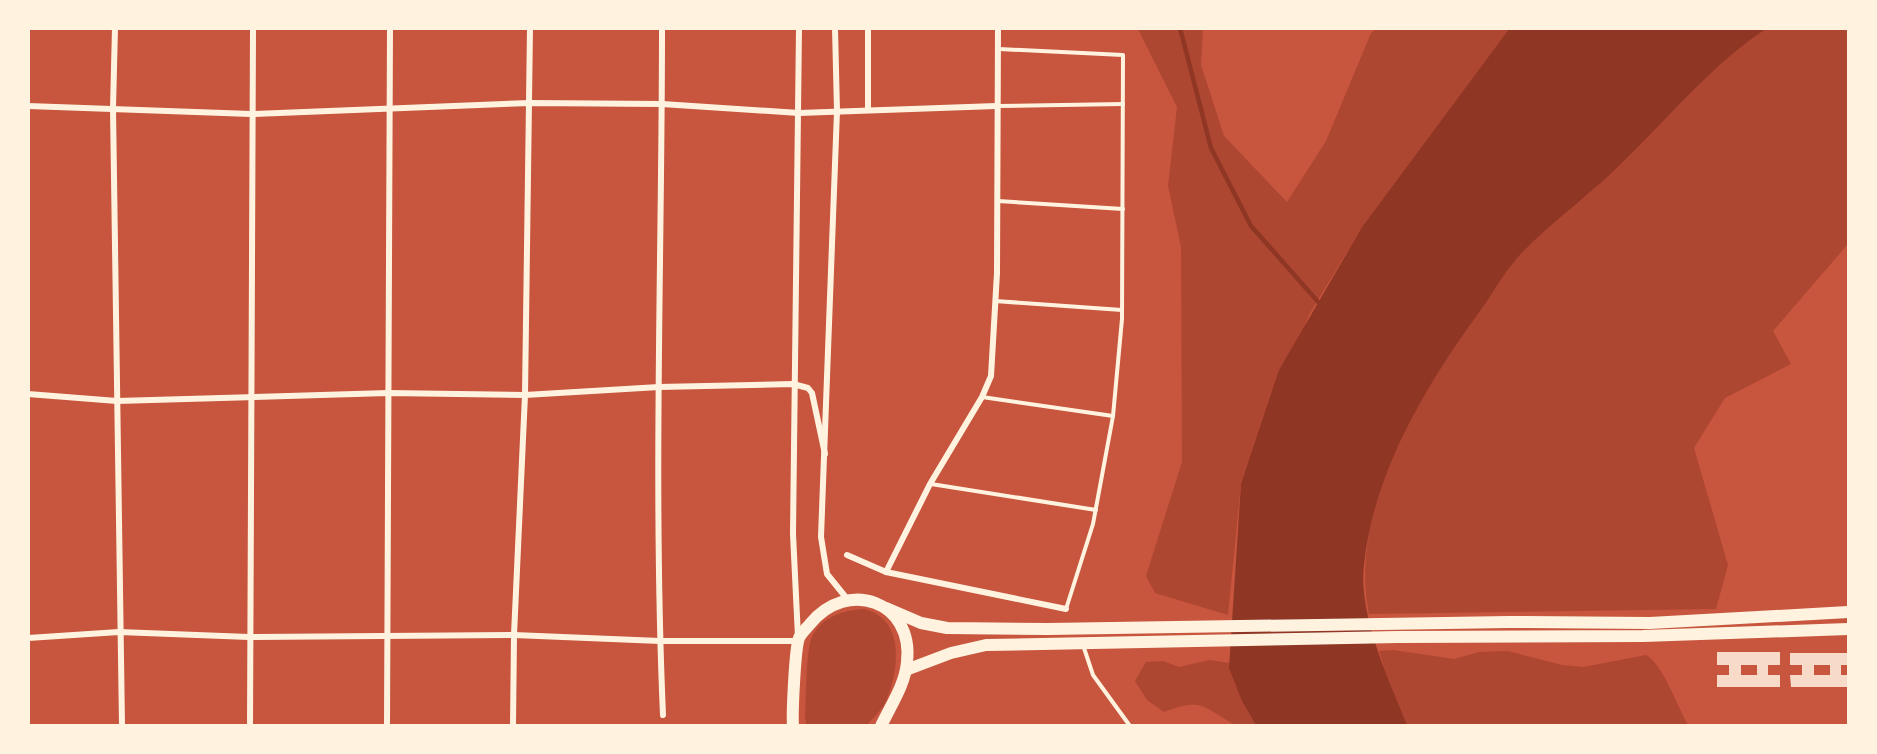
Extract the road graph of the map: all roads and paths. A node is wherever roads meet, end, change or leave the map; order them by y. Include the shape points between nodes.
1 (115, 28) edge
2 (253, 28) edge
3 (390, 28) edge
4 (530, 28) edge
5 (662, 28) edge
6 (799, 28) edge
7 (835, 28) edge
8 (868, 28) edge
9 (998, 28) edge
10 (998, 49) junction
11 (530, 103) junction
12 (662, 104) junction
13 (1123, 104) junction
14 (28, 106) edge
15 (996, 106) junction
16 (113, 108) junction
17 (388, 108) junction
18 (868, 108) junction
19 (837, 111) junction
20 (799, 113) junction
21 (251, 114) junction
22 (997, 201) junction
23 (1123, 209) junction
24 (995, 301) junction
25 (1122, 310) junction
26 (793, 384) junction
27 (659, 387) junction
28 (388, 393) junction
29 (28, 394) edge
30 (525, 395) junction
31 (251, 397) junction
32 (982, 397) junction
33 (117, 401) junction
34 (1113, 416) junction
35 (825, 454) junction
36 (930, 484) junction
37 (1096, 510) junction
38 (847, 555) dead end
39 (886, 572) junction
40 (848, 600) junction
41 (886, 608) junction
42 (1066, 609) joint
43 (1848, 612) edge
44 (1848, 629) edge
45 (119, 632) junction
46 (514, 635) junction
47 (249, 637) junction
48 (387, 637) junction
49 (28, 638) edge
50 (798, 640) junction
51 (660, 641) junction
52 (1083, 645) junction
53 (906, 670) junction
54 (663, 715) dead end
55 (122, 726) edge
56 (250, 726) edge
57 (387, 726) edge
58 (513, 726) edge
59 (793, 726) edge
60 (881, 726) edge
61 (1130, 726) edge

1 - 16 street
2 - 21 street
3 - 17 street
4 - 11 street
5 - 12 street
6 - 20 street
7 - 19 street
8 - 18 street
9 - 10 street
10 - 13 lane via 1123,55
10 - 15 street
11 - 12 street
11 - 17 street
11 - 30 street
12 - 20 street
12 - 27 street
13 - 15 lane
13 - 23 lane
14 - 16 street
15 - 18 street
15 - 22 street
16 - 21 street
16 - 33 street
17 - 21 street
17 - 28 street
18 - 19 street
19 - 20 street
19 - 35 street
20 - 26 street
21 - 31 street
22 - 23 lane
22 - 24 street
23 - 25 lane
24 - 25 lane
24 - 32 street via 991,376
25 - 34 lane
26 - 27 street
26 - 35 street via 813,393
26 - 50 street
27 - 30 street
27 - 51 street
28 - 30 street
28 - 31 street
28 - 48 street
29 - 33 street
30 - 46 street
31 - 33 street
31 - 47 street
32 - 34 lane
32 - 36 street
33 - 45 street
34 - 37 lane
35 - 40 street via 823,558 827,574
36 - 37 lane
36 - 39 street
37 - 42 lane
38 - 39 street
39 - 42 street
40 - 41 main road via 862,599
40 - 50 main road via 822,611
41 - 43 main road via 921,623 946,628 1650,623
41 - 53 main road via 904,634
44 - 52 main road
45 - 47 street
45 - 49 street
45 - 55 street
46 - 48 street
46 - 51 street
46 - 58 street
47 - 48 street
47 - 56 street
48 - 57 street
50 - 51 street
50 - 59 main road
51 - 54 street
52 - 53 main road via 986,645
52 - 61 lane via 1093,675
53 - 60 main road

